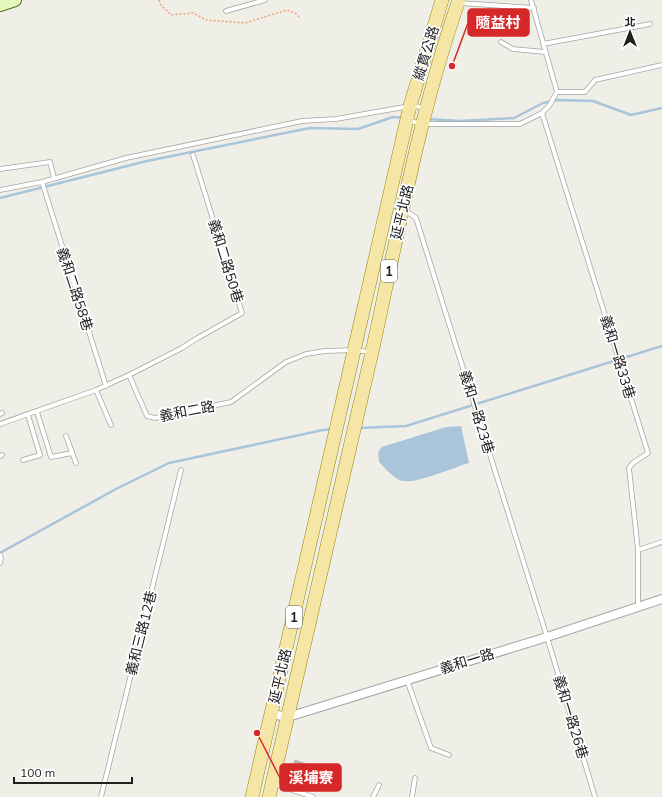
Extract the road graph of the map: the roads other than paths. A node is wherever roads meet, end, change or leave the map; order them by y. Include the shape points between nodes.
1 (15, 0) edge
2 (265, 0) edge
3 (442, 0) edge
4 (531, 0) edge
5 (458, 1) edge
6 (0, 6) edge
7 (534, 8) junction
8 (226, 11) dead end
9 (435, 23) junction
10 (650, 24) dead end
11 (450, 27) junction
12 (501, 42) dead end
13 (543, 44) junction
14 (545, 52) junction
15 (662, 65) edge
16 (557, 92) junction
17 (410, 106) junction
18 (427, 107) junction
19 (542, 113) junction
20 (406, 121) junction
21 (423, 124) junction
22 (194, 155) dead end
23 (0, 170) edge
24 (54, 178) junction
25 (42, 183) junction
26 (0, 190) edge
27 (388, 204) junction
28 (403, 209) junction
29 (355, 350) junction
30 (372, 352) junction
31 (130, 375) junction
32 (106, 386) junction
33 (96, 390) junction
34 (37, 412) junction
35 (28, 415) junction
36 (0, 424) edge
37 (111, 425) dead end
38 (66, 436) dead end
39 (72, 452) junction
40 (22, 460) dead end
41 (76, 463) dead end
42 (181, 470) dead end
43 (662, 542) edge
44 (638, 550) junction
45 (0, 555) edge
46 (0, 563) edge
47 (662, 599) edge
48 (638, 607) junction
49 (547, 637) junction
50 (407, 680) junction
51 (271, 714) junction
52 (288, 717) junction
53 (449, 755) dead end
54 (257, 778) junction
55 (415, 778) dead end
56 (272, 783) junction
57 (379, 785) dead end
58 (101, 797) edge
59 (252, 797) edge
60 (269, 797) edge
61 (313, 797) edge
62 (373, 797) edge
63 (412, 797) edge
64 (595, 797) edge

1 - 6 street
2 - 8 lane
3 - 9 main road, 縱貫公路 / 1
4 - 7 lane
5 - 7 lane
5 - 11 main road, 縱貫公路 / 1
7 - 13 lane
9 - 11 main road
9 - 17 main road, 縱貫公路 / 1
10 - 13 lane
11 - 18 main road, 縱貫公路 / 1
12 - 14 lane via 513,48
13 - 14 lane
14 - 16 lane
15 - 16 lane via 595,80 585,92
16 - 19 lane
17 - 18 lane
17 - 20 main road, 1
17 - 24 lane via 336,119 302,121 126,158
18 - 21 main road, 1
19 - 21 lane via 520,124
19 - 44 lane, 義和一路33巷 via 648,453 629,468
20 - 21 lane
20 - 27 main road, 延平北路 / 1
21 - 28 main road, 延平北路 / 1
22 - 31 lane, 義和二路50巷 via 242,313
23 - 24 lane via 50,162
24 - 25 lane
25 - 26 lane
25 - 32 lane, 義和二路58巷
27 - 28 lane, 義和一路23巷
27 - 29 main road, 延平北路 / 1
28 - 30 main road, 延平北路 / 1
28 - 49 lane, 義和一路23巷 via 416,218
29 - 30 lane, 義和二路
29 - 31 lane, 義和二路 via 306,354 286,362 231,402 155,418 147,416
29 - 51 main road, 延平北路 / 1
30 - 52 main road, 延平北路 / 1
31 - 32 lane
32 - 33 lane
33 - 34 lane
33 - 37 lane
34 - 35 lane
34 - 39 lane via 51,457
35 - 36 lane
35 - 40 lane via 40,455
38 - 39 lane
39 - 41 lane
42 - 58 lane, 義和三路12巷
43 - 44 lane
44 - 48 lane, 義和一路33巷
45 - 46 lane
47 - 48 street, 義和一路
48 - 49 street, 義和一路
49 - 50 street, 義和一路
49 - 64 lane, 義和一路26巷
50 - 52 street, 義和一路
50 - 53 lane via 431,748
51 - 52 street, 義和一路
51 - 54 main road, 延平北路 / 1
52 - 56 main road, 延平北路 / 1
54 - 56 street
54 - 59 main road, 延平北路 / 1
55 - 63 lane
56 - 60 main road, 延平北路 / 1
56 - 61 lane
57 - 62 lane

